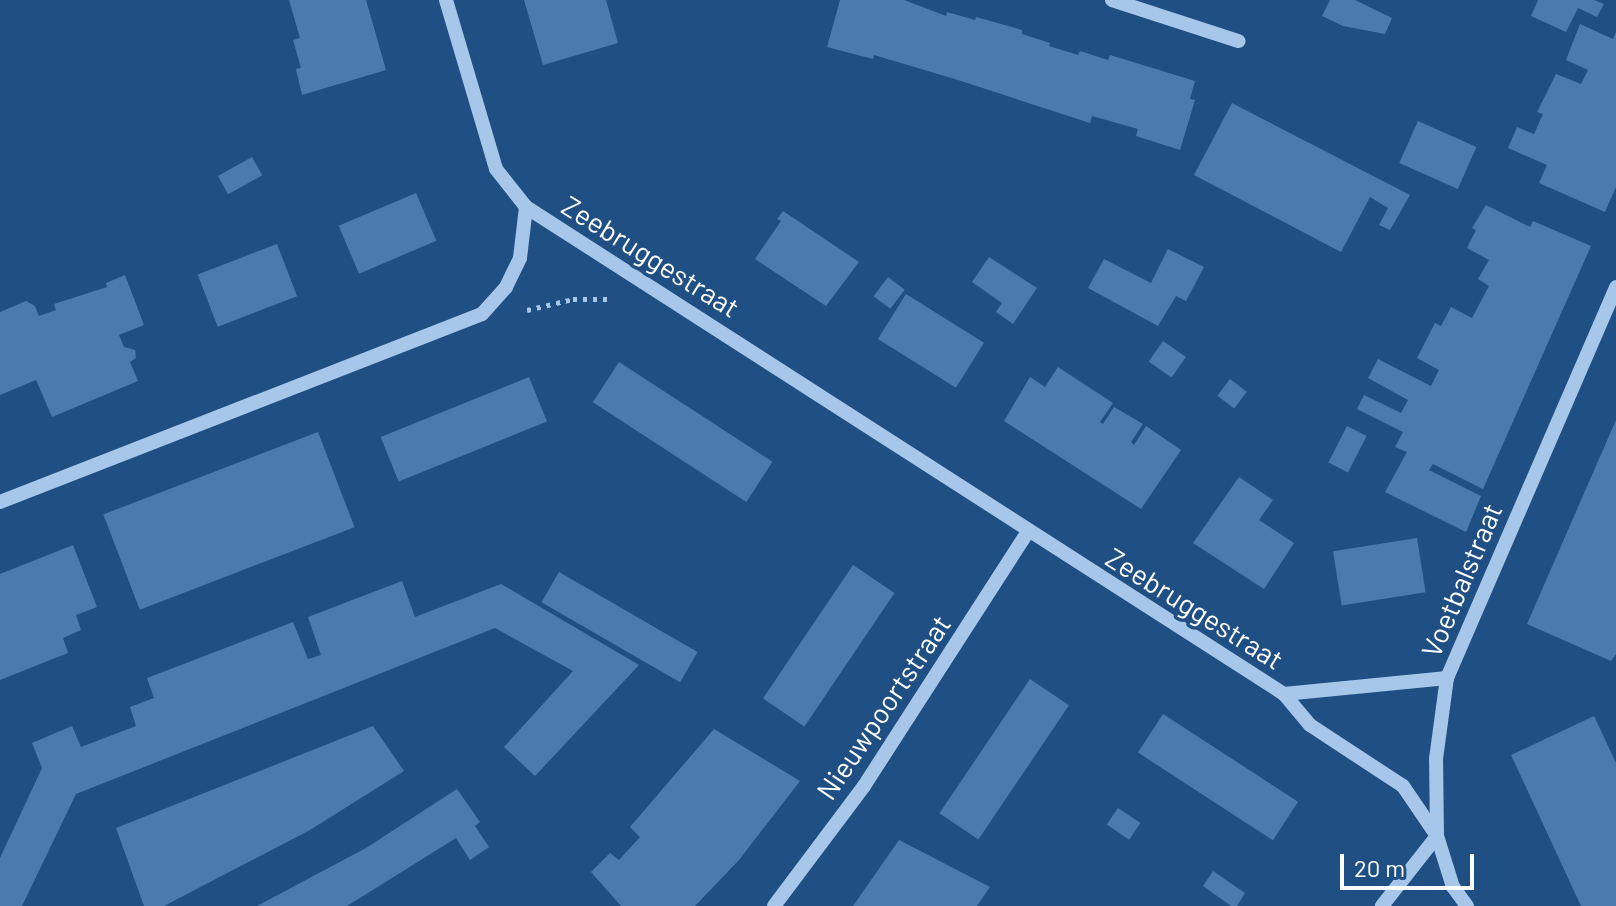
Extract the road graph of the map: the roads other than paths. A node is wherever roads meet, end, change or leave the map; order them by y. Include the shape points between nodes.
1 (446, 0) edge
2 (1112, 0) edge
3 (1238, 41) dead end
4 (526, 207) junction
5 (1616, 287) edge
6 (0, 502) edge
7 (1028, 532) junction
8 (1447, 678) junction
9 (1284, 694) junction
10 (1437, 836) junction
11 (774, 906) edge
12 (1382, 906) edge
13 (1467, 906) edge

1 - 4 street via 496,169
2 - 3 street
4 - 6 street, Zeebruggestraat via 520,258 506,287 482,314
4 - 7 street, Zeebruggestraat
5 - 8 street, Voetbalstraat
7 - 9 street, Zeebruggestraat
7 - 11 street, Nieuwpoortstraat via 864,786
8 - 9 street, Zeebruggestraat
8 - 10 street, Voetbalstraat via 1436,759
9 - 10 street, Zeebruggestraat via 1310,725 1403,786
10 - 12 street
10 - 13 street, Voetbalstraat via 1453,887

